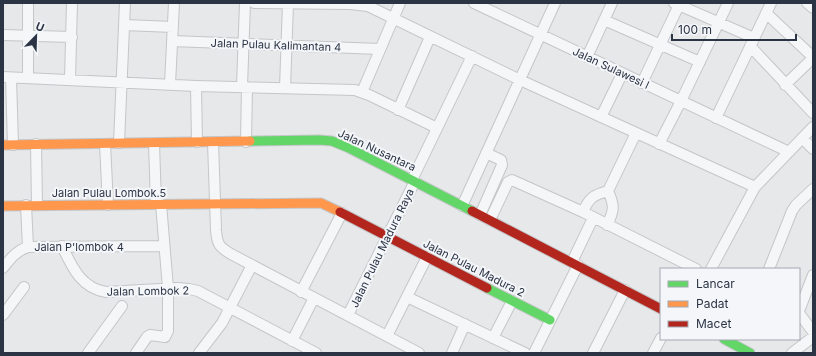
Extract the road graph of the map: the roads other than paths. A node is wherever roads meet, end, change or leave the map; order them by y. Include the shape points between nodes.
1 (28, 3) edge
2 (72, 3) edge
3 (125, 3) edge
4 (174, 3) edge
5 (245, 3) edge
6 (254, 3) edge
7 (400, 3) edge
8 (474, 3) edge
9 (555, 3) edge
10 (612, 3) edge
11 (728, 3) edge
12 (771, 3) edge
13 (807, 3) edge
14 (288, 4) edge
15 (358, 4) edge
16 (677, 4) edge
17 (493, 7) edge
18 (813, 8) edge
19 (766, 13) junction
20 (394, 19) junction
21 (604, 20) junction
22 (719, 23) junction
23 (125, 25) junction
24 (173, 27) junction
25 (3, 35) edge
26 (541, 35) junction
27 (27, 36) junction
28 (72, 37) junction
29 (430, 37) junction
30 (172, 41) junction
31 (752, 42) junction
32 (244, 44) junction
33 (286, 45) junction
34 (660, 45) junction
35 (380, 48) junction
36 (472, 56) junction
37 (587, 57) junction
38 (813, 58) edge
39 (700, 62) junction
40 (622, 74) junction
41 (7, 78) edge
42 (28, 78) junction
43 (70, 80) junction
44 (520, 80) junction
45 (122, 82) junction
46 (642, 82) junction
47 (170, 84) junction
48 (785, 84) junction
49 (196, 86) junction
50 (245, 86) junction
51 (285, 88) junction
52 (362, 92) junction
53 (681, 101) junction
54 (398, 110) junction
55 (813, 113) edge
56 (601, 117) junction
57 (716, 118) junction
58 (813, 127) edge
59 (437, 128) junction
60 (636, 133) junction
61 (802, 138) junction
62 (197, 142) junction
63 (212, 142) junction
64 (246, 142) junction
65 (154, 143) junction
66 (36, 144) junction
67 (105, 144) junction
68 (119, 144) junction
69 (659, 144) junction
70 (8, 145) edge
71 (813, 149) edge
72 (789, 152) junction
73 (486, 154) junction
74 (414, 180) junction
75 (755, 187) junction
76 (813, 189) edge
77 (608, 191) junction
78 (159, 204) junction
79 (215, 204) junction
80 (26, 205) junction
81 (37, 205) junction
82 (108, 205) junction
83 (3, 206) edge
84 (462, 206) junction
85 (583, 212) junction
86 (342, 213) junction
87 (480, 215) junction
88 (593, 218) junction
89 (490, 220) junction
90 (607, 225) junction
91 (388, 237) junction
92 (62, 246) junction
93 (164, 246) junction
94 (28, 247) junction
95 (427, 257) junction
96 (575, 263) junction
97 (252, 265) junction
98 (3, 268) edge
99 (694, 268) edge
100 (713, 268) edge
101 (769, 268) edge
102 (813, 275) edge
103 (24, 287) dead end
104 (168, 288) junction
105 (625, 290) junction
106 (301, 292) junction
107 (407, 296) junction
108 (314, 298) junction
109 (512, 301) junction
110 (122, 306) dead end
111 (231, 308) junction
112 (660, 308) edge
113 (800, 309) edge
114 (800, 313) edge
115 (3, 315) edge
116 (348, 315) junction
117 (550, 320) junction
118 (465, 324) junction
119 (813, 332) edge
120 (387, 336) junction
121 (493, 338) junction
122 (292, 340) junction
123 (660, 340) edge
124 (726, 340) edge
125 (811, 343) edge
126 (92, 352) edge
127 (136, 353) edge
128 (199, 353) edge
129 (316, 353) edge
130 (419, 353) edge
131 (452, 353) edge
132 (525, 353) edge
133 (534, 353) edge
134 (594, 353) edge
135 (654, 353) edge
136 (750, 353) edge
137 (792, 353) edge

1 - 27 street
2 - 28 street
3 - 23 street
4 - 24 street
5 - 32 street
6 - 14 street
7 - 20 street
8 - 17 street, Jalan Sulawesi I
9 - 26 street
10 - 21 street
11 - 22 street
12 - 19 street
13 - 18 street
14 - 15 street
14 - 33 street
15 - 20 street
16 - 22 street
16 - 34 street
17 - 26 street, Jalan Sulawesi I
19 - 31 street
19 - 38 street
20 - 29 street
20 - 35 street
21 - 34 street
21 - 37 street
22 - 31 street
22 - 39 street
23 - 24 street
23 - 45 street
24 - 30 street
25 - 27 street
26 - 37 street, Jalan Sulawesi I
26 - 44 street
27 - 28 street
27 - 42 street
28 - 43 street
29 - 36 street
29 - 54 street
30 - 32 street, Jalan Pulau Kalimantan 4
30 - 47 street
31 - 48 street
31 - 57 street
32 - 33 street, Jalan Pulau Kalimantan 4
32 - 50 street
33 - 35 street, Jalan Pulau Kalimantan 4
33 - 51 street
34 - 39 street
34 - 46 street
35 - 52 street
36 - 44 street
36 - 59 street, Jalan Pulau Madura Raya
37 - 40 street, Jalan Sulawesi I
38 - 48 street
39 - 53 street
40 - 46 street, Jalan Sulawesi I
40 - 56 street
41 - 42 street
41 - 70 street
42 - 43 street
43 - 45 street
44 - 56 street
44 - 73 street
45 - 47 street
45 - 68 street
46 - 53 street, Jalan Sulawesi I
47 - 49 street
48 - 55 street
49 - 50 street
49 - 62 street
50 - 51 street
50 - 64 street
51 - 52 street
52 - 54 street
53 - 57 street, Jalan Sulawesi I
53 - 69 street
54 - 59 street
56 - 60 street
57 - 72 street, Jalan Sulawesi I
58 - 61 street
59 - 74 street, Jalan Pulau Madura Raya
60 - 69 street
60 - 77 street
61 - 71 street
61 - 72 street
62 - 63 street, Jalan Nusantara
62 - 65 street, Jalan Nusantara
63 - 64 street, Jalan Nusantara
63 - 79 street
64 - 74 street, Jalan Nusantara via 332,141
65 - 68 street, Jalan Nusantara
65 - 78 street
66 - 67 street, Jalan Nusantara
66 - 70 street, Jalan Nusantara
66 - 81 street
67 - 68 street, Jalan Nusantara
67 - 82 street
69 - 75 street
72 - 75 street
73 - 84 street
73 - 87 street via 501,160 502,165
74 - 84 street, Jalan Nusantara
74 - 91 street, Jalan Pulau Madura Raya
75 - 100 street
76 - 101 street via 792,211
77 - 85 street via 589,199
77 - 90 street via 612,199 613,212
78 - 79 street, Jalan Pulau Lombok.5
78 - 82 street, Jalan Pulau Lombok.5
78 - 93 street
79 - 86 street, Jalan Pulau Lombok.5 via 321,203
79 - 97 street via 219,245
80 - 81 street, Jalan Pulau Lombok.5
80 - 83 street, Jalan Pulau Lombok.5
80 - 94 street
81 - 82 street, Jalan Pulau Lombok.5
84 - 87 street, Jalan Nusantara
85 - 88 street
85 - 89 street via 512,180 508,182
86 - 91 street, Jalan Pulau Madura 2
86 - 106 street
87 - 89 street, Jalan Nusantara
88 - 90 street
88 - 96 street
89 - 96 street, Jalan Nusantara
90 - 99 street
91 - 95 street, Jalan Pulau Madura 2
91 - 116 street, Jalan Pulau Madura Raya
92 - 93 street, Jalan P'lombok 4
92 - 94 street, Jalan P'lombok 4
92 - 104 street, Jalan Lombok 2 via 79,277 99,291
93 - 104 street
94 - 98 street, Jalan P'lombok 4 via 14,254
95 - 107 street
95 - 109 street, Jalan Pulau Madura 2
96 - 105 street, Jalan Nusantara
96 - 117 street
97 - 106 street
97 - 111 street
102 - 113 street
103 - 115 street
104 - 111 street, Jalan Lombok 2 via 198,291
104 - 127 street via 167,334 165,337 146,337
105 - 112 street, Jalan Nusantara
105 - 134 street
106 - 108 street
107 - 118 street
107 - 120 street
108 - 116 street
108 - 122 street
109 - 117 street, Jalan Pulau Madura 2
109 - 121 street
110 - 126 street
111 - 122 street, Jalan Lombok 2
111 - 128 street
114 - 119 street
116 - 120 street
117 - 133 street
118 - 121 street
118 - 131 street
120 - 130 street
121 - 132 street
122 - 129 street, Jalan Lombok 2
123 - 135 street
124 - 136 street
125 - 137 street

